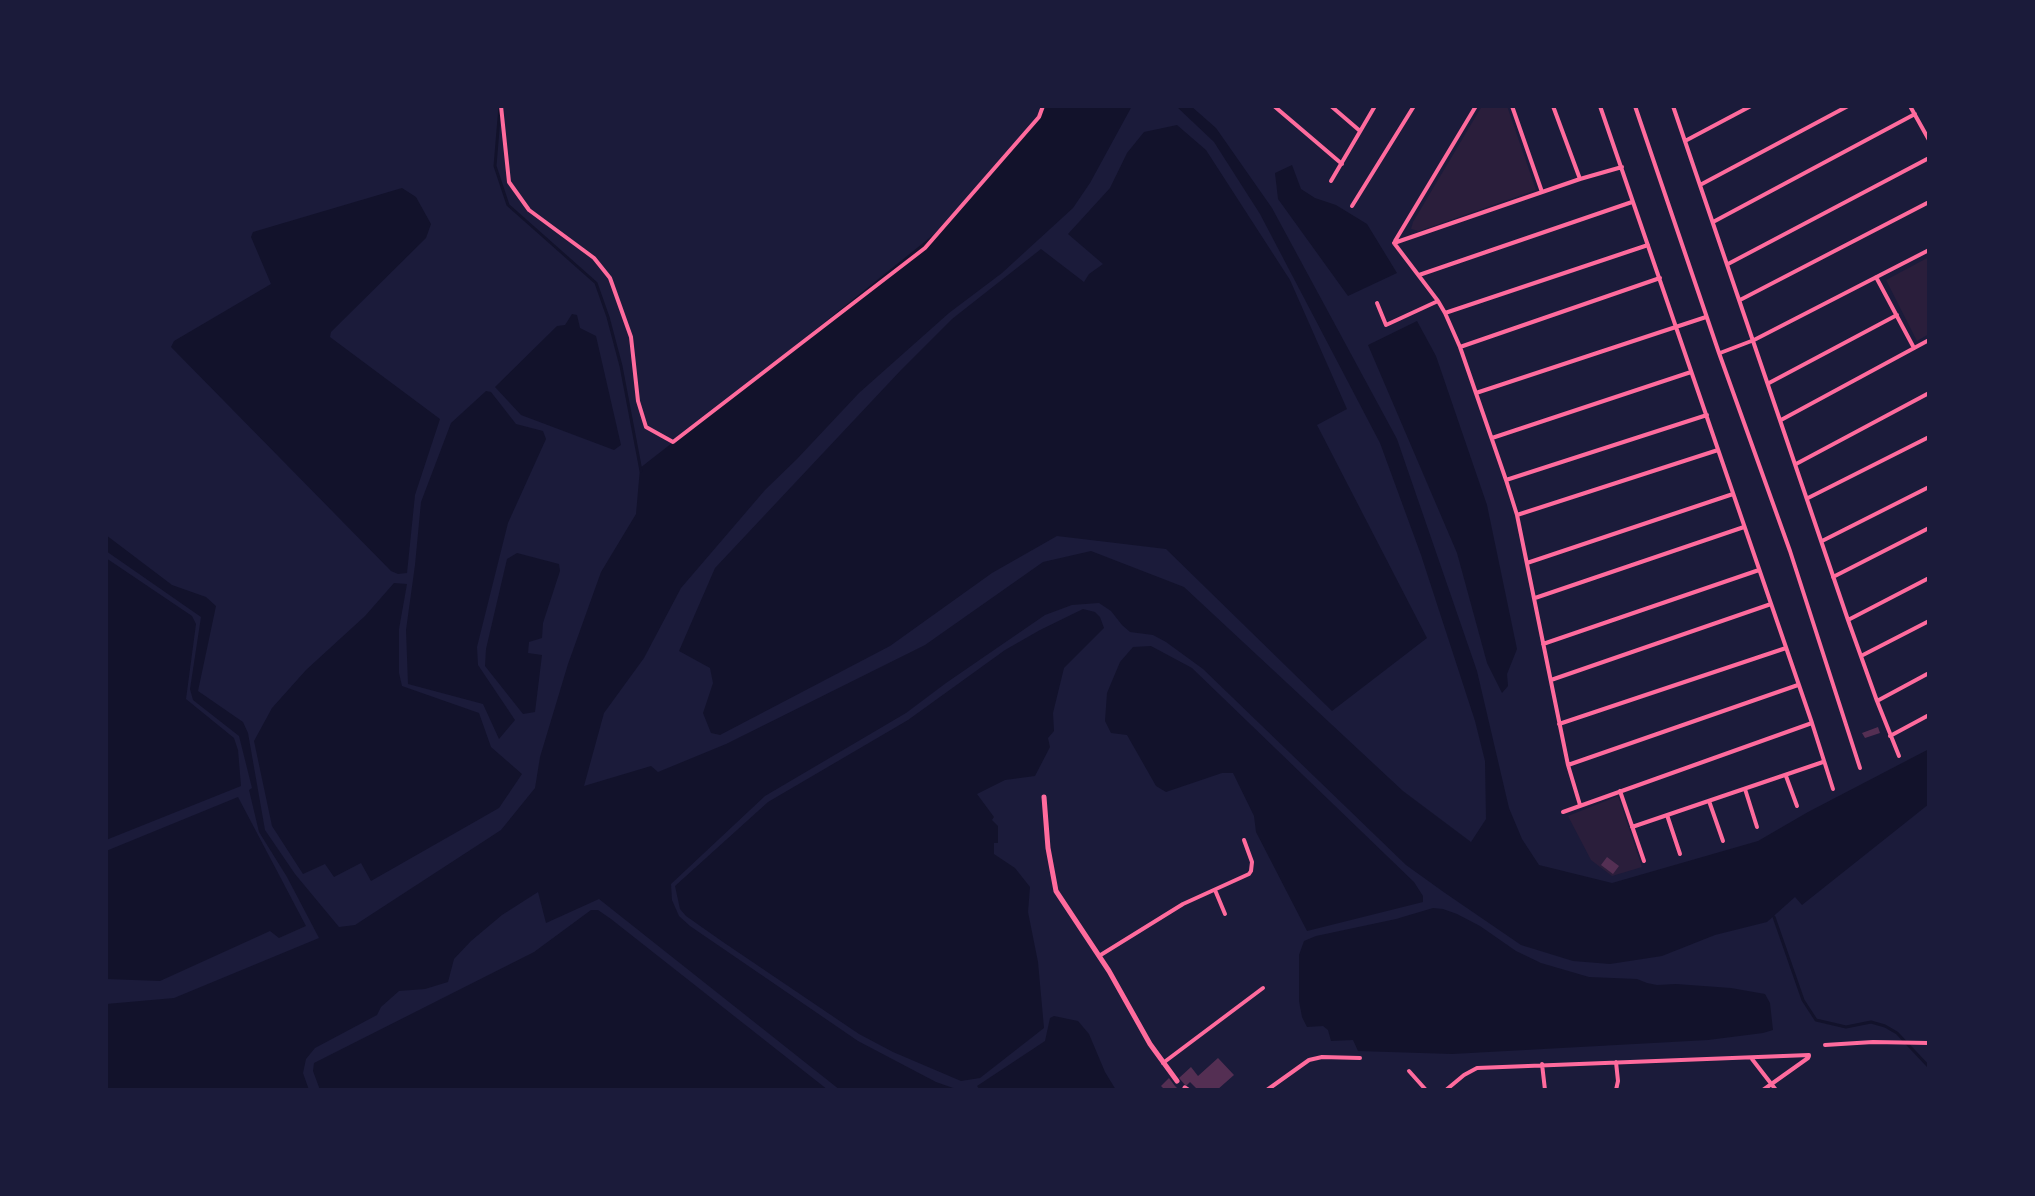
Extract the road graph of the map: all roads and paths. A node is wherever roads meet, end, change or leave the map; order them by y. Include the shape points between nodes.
1 (501, 106) edge
2 (1043, 106) edge
3 (1274, 106) edge
4 (1331, 106) edge
5 (1375, 106) edge
6 (1414, 106) edge
7 (1476, 106) edge
8 (1512, 106) edge
9 (1553, 106) edge
10 (1600, 106) edge
11 (1635, 106) edge
12 (1673, 106) edge
13 (1751, 106) edge
14 (1848, 106) edge
15 (1910, 106) edge
16 (1915, 114) junction
17 (1360, 131) junction
18 (1929, 140) edge
19 (1685, 141) junction
20 (1929, 158) edge
21 (1342, 164) junction
22 (1622, 167) junction
23 (1580, 179) junction
24 (1331, 181) dead end
25 (1700, 185) junction
26 (1542, 192) junction
27 (1633, 201) junction
28 (1929, 202) edge
29 (1352, 206) dead end
30 (1713, 222) junction
31 (1394, 243) junction
32 (1648, 245) junction
33 (1929, 250) edge
34 (1728, 264) junction
35 (1419, 275) junction
36 (1876, 277) junction
37 (1660, 278) junction
38 (1740, 300) junction
39 (1438, 301) junction
40 (1377, 303) dead end
41 (1445, 313) junction
42 (1897, 315) junction
43 (1706, 316) junction
44 (1676, 326) junction
45 (1754, 340) junction
46 (1929, 340) edge
47 (1460, 347) junction
48 (1914, 348) junction
49 (1719, 353) junction
50 (1691, 372) junction
51 (1769, 383) junction
52 (1476, 393) junction
53 (1929, 393) edge
54 (1707, 415) junction
55 (1781, 420) junction
56 (1929, 437) edge
57 (1492, 438) junction
58 (1718, 450) junction
59 (1796, 464) junction
60 (1506, 480) junction
61 (1929, 487) edge
62 (1733, 494) junction
63 (1808, 498) junction
64 (1517, 515) junction
65 (1744, 527) junction
66 (1929, 528) edge
67 (1822, 541) junction
68 (1527, 563) junction
69 (1759, 570) junction
70 (1833, 577) junction
71 (1929, 578) edge
72 (1535, 598) junction
73 (1771, 604) junction
74 (1848, 620) junction
75 (1929, 621) edge
76 (1543, 644) junction
77 (1786, 648) junction
78 (1861, 656) junction
79 (1929, 673) edge
80 (1551, 680) junction
81 (1798, 685) junction
82 (1877, 701) junction
83 (1929, 715) edge
84 (1812, 723) junction
85 (1559, 724) junction
86 (1890, 736) junction
87 (1899, 756) dead end
88 (1824, 762) junction
89 (1568, 765) junction
90 (1860, 768) dead end
91 (1786, 776) junction
92 (1745, 789) junction
93 (1833, 789) dead end
94 (1620, 791) junction
95 (1044, 797) dead end
96 (1709, 801) junction
97 (1580, 805) junction
98 (1797, 806) dead end
99 (1563, 812) dead end
100 (1667, 815) junction
101 (1632, 827) junction
102 (1757, 827) dead end
103 (1244, 840) dead end
104 (1723, 841) dead end
105 (1680, 854) dead end
106 (1644, 861) dead end
107 (1215, 890) junction
108 (1225, 914) dead end
109 (1099, 956) junction
110 (1263, 988) dead end
111 (1929, 1043) edge
112 (1825, 1045) dead end
113 (1360, 1058) dead end
114 (1752, 1059) junction
115 (1616, 1062) junction
116 (1163, 1063) junction
117 (1542, 1064) junction
118 (1409, 1071) dead end
119 (1177, 1081) dead end
120 (1771, 1084) junction
121 (1267, 1090) edge
122 (1426, 1090) edge
123 (1446, 1090) edge
124 (1545, 1090) edge
125 (1616, 1090) edge
126 (1763, 1090) edge
127 (1776, 1090) edge

1 - 2 street via 509,182 529,210 594,258 610,278 631,337 646,427 673,442 925,248
3 - 21 street
4 - 17 street
5 - 17 street
6 - 29 street
7 - 31 street
8 - 26 street
9 - 23 street
10 - 22 street
11 - 43 street
12 - 19 street
13 - 19 street
14 - 25 street
15 - 16 street
16 - 18 street
16 - 30 street
17 - 21 street
19 - 25 street
20 - 34 street
21 - 24 street
22 - 23 street
22 - 27 street
23 - 26 street
25 - 30 street
26 - 31 street
27 - 32 street
27 - 35 street
28 - 38 street
30 - 34 street
31 - 35 street
32 - 37 street
32 - 41 street
33 - 36 street
34 - 38 street
35 - 39 street
36 - 42 street
36 - 45 street
37 - 44 street
37 - 47 street
38 - 45 street
39 - 40 street via 1386,325
39 - 41 street
41 - 47 street
42 - 48 street
42 - 51 street
43 - 44 street
43 - 49 street
44 - 50 street
44 - 52 street
45 - 49 street
45 - 51 street
46 - 48 street
47 - 52 street
48 - 55 street
49 - 90 street
50 - 54 street
50 - 57 street
51 - 55 street
52 - 57 street
53 - 59 street
54 - 58 street
54 - 60 street
55 - 59 street
56 - 63 street
57 - 60 street
58 - 62 street
58 - 64 street
59 - 63 street
60 - 64 street
61 - 67 street
62 - 65 street
62 - 68 street
63 - 67 street
64 - 68 street
65 - 69 street
65 - 72 street
66 - 70 street
67 - 70 street
68 - 72 street
69 - 73 street
69 - 76 street
70 - 74 street
71 - 74 street
72 - 76 street
73 - 77 street
73 - 80 street
74 - 78 street
75 - 78 street
76 - 80 street
77 - 81 street
77 - 85 street
78 - 82 street
79 - 82 street
80 - 85 street
81 - 84 street
81 - 89 street
82 - 86 street
83 - 86 street
84 - 88 street
84 - 94 street
85 - 89 street
86 - 87 street
88 - 91 street
88 - 93 street
89 - 97 street
91 - 92 street
91 - 98 street
92 - 96 street
92 - 102 street
94 - 97 street
94 - 101 street
95 - 109 street via 1056,891
96 - 100 street
96 - 104 street
97 - 99 street
100 - 101 street
100 - 105 street
101 - 106 street
103 - 107 street via 1251,871
107 - 108 street
107 - 109 street
109 - 116 street
110 - 116 street
111 - 112 street
113 - 121 street via 1309,1060
114 - 115 street
114 - 120 street
114 - 120 street via 1809,1055
115 - 117 street
115 - 125 street
116 - 119 street
117 - 123 street via 1477,1068
117 - 124 street
118 - 122 street
120 - 126 street
120 - 127 street

